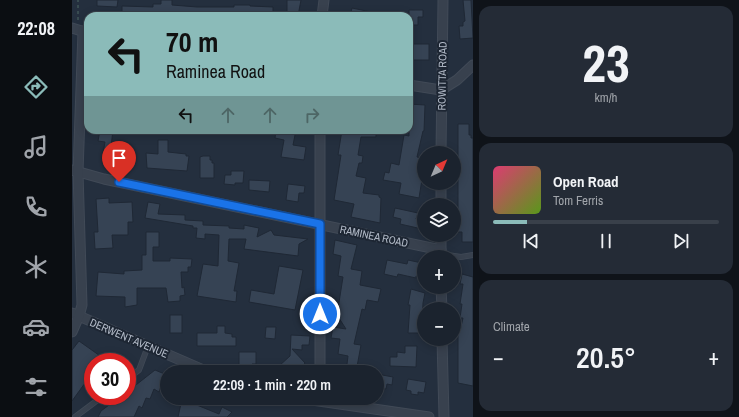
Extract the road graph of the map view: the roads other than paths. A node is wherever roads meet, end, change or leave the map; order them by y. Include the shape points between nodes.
1 (324, 0) edge
2 (444, 0) edge
3 (322, 12) edge
4 (80, 31) edge
5 (473, 65) edge
6 (413, 86) edge
7 (442, 90) junction
8 (320, 134) edge
9 (441, 146) edge
10 (75, 171) edge
11 (320, 224) junction
12 (425, 250) edge
13 (473, 255) edge
14 (461, 257) edge
15 (76, 315) edge
16 (72, 332) edge
17 (148, 345) junction
18 (442, 346) edge
19 (192, 365) edge
20 (320, 365) edge
21 (136, 372) edge
22 (91, 405) edge
23 (342, 405) edge
24 (376, 413) edge
25 (75, 417) edge
26 (429, 417) edge
27 (444, 417) edge

1 - 3 street
2 - 7 street, ROWITTA ROAD
4 - 10 street
5 - 7 street
6 - 7 street
7 - 9 street, ROWITTA ROAD
8 - 11 street
10 - 11 street, RAMINEA ROAD
10 - 15 street via 82,295
11 - 12 street, RAMINEA ROAD
11 - 20 street
13 - 14 lane, RAMINEA ROAD
15 - 16 street
15 - 17 street, DERWENT AVENUE
17 - 19 street, DERWENT AVENUE
17 - 21 lane
18 - 27 street
22 - 25 lane
23 - 24 street
24 - 26 street

